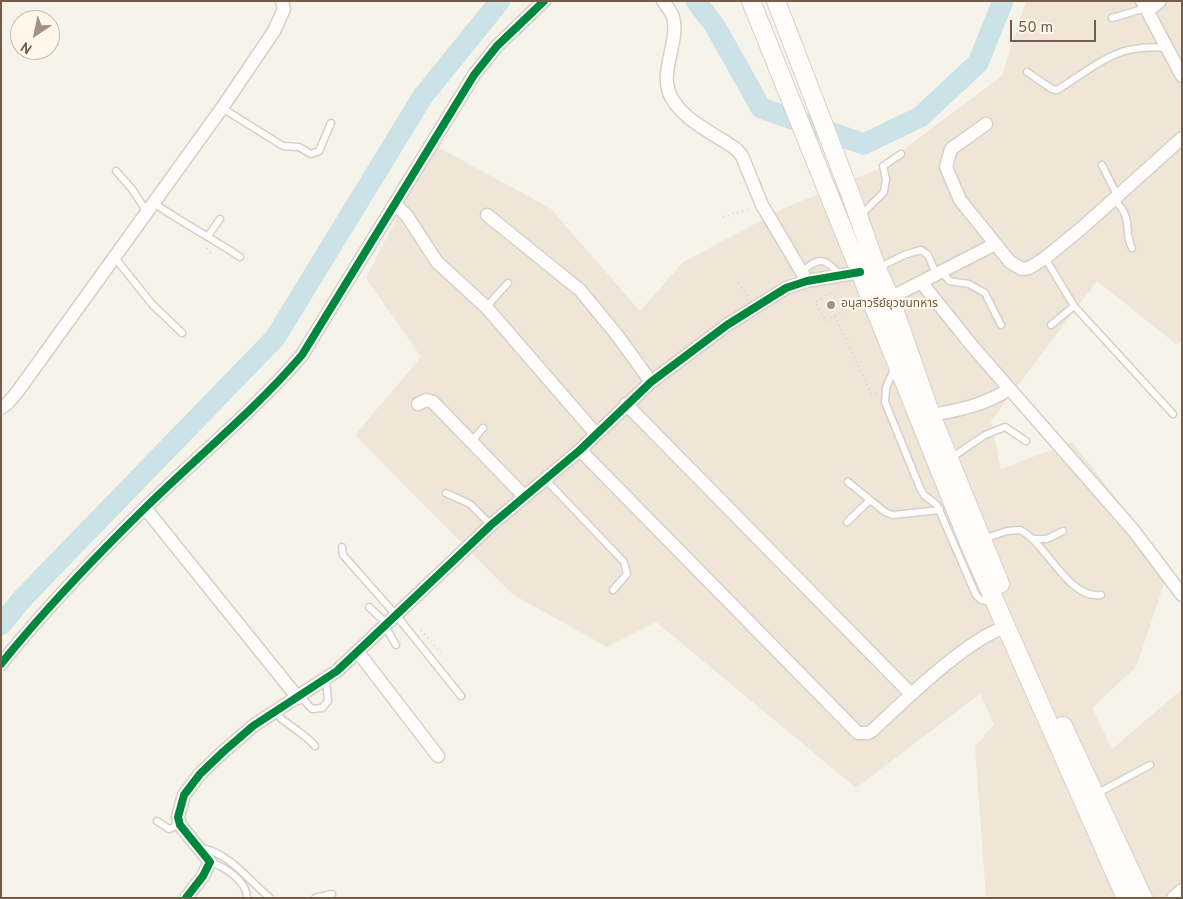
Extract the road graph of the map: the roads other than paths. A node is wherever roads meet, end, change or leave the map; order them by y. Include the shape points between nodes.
1 (282, 1) edge
2 (544, 1) edge
3 (663, 1) edge
4 (752, 1) edge
5 (776, 1) edge
6 (1160, 1) edge
7 (1146, 7) edge
8 (1112, 18) dead end
9 (1165, 48) junction
10 (1027, 72) dead end
11 (1182, 76) edge
12 (222, 108) junction
13 (331, 123) dead end
14 (986, 124) dead end
15 (1181, 141) edge
16 (901, 154) dead end
17 (1102, 165) dead end
18 (116, 171) dead end
19 (1116, 198) junction
20 (396, 205) junction
21 (151, 208) junction
22 (487, 215) dead end
23 (857, 218) junction
24 (220, 220) dead end
25 (208, 236) junction
26 (995, 244) junction
27 (1132, 248) dead end
28 (240, 257) dead end
29 (116, 258) junction
30 (1045, 258) junction
31 (868, 270) junction
32 (939, 273) junction
33 (840, 275) junction
34 (804, 276) junction
35 (921, 282) junction
36 (508, 283) dead end
37 (890, 298) junction
38 (1074, 306) junction
39 (486, 307) junction
40 (1001, 325) dead end
41 (1051, 325) dead end
42 (182, 333) dead end
43 (897, 363) junction
44 (650, 382) junction
45 (1009, 389) junction
46 (418, 404) dead end
47 (626, 404) junction
48 (1, 408) edge
49 (1173, 414) dead end
50 (931, 415) junction
51 (483, 428) dead end
52 (596, 434) junction
53 (1026, 441) dead end
54 (470, 443) junction
55 (580, 450) junction
56 (949, 460) junction
57 (545, 479) junction
58 (848, 482) dead end
59 (446, 493) dead end
60 (524, 496) junction
61 (870, 500) junction
62 (145, 508) junction
63 (940, 510) junction
64 (847, 522) dead end
65 (491, 525) junction
66 (1063, 531) dead end
67 (1033, 539) junction
68 (982, 540) junction
69 (342, 547) dead end
70 (613, 590) dead end
71 (1101, 595) dead end
72 (1182, 595) edge
73 (995, 602) junction
74 (370, 607) dead end
75 (393, 618) junction
76 (1006, 627) junction
77 (396, 645) dead end
78 (358, 652) junction
79 (1, 664) edge
80 (326, 678) junction
81 (911, 694) junction
82 (461, 696) dead end
83 (299, 697) junction
84 (275, 713) junction
85 (315, 746) dead end
86 (438, 756) dead end
87 (1150, 765) dead end
88 (1095, 795) junction
89 (158, 821) dead end
90 (180, 825) junction
91 (201, 848) junction
92 (210, 862) junction
93 (1182, 890) edge
94 (332, 894) dead end
95 (186, 898) edge
96 (247, 898) edge
97 (270, 898) edge
98 (315, 898) edge
99 (1126, 898) edge
100 (1143, 898) edge
101 (1173, 898) edge

1 - 12 street via 284,9 274,31
2 - 20 street via 497,46 474,75
3 - 34 street via 673,16 668,65 671,96 695,121 736,149 762,205
4 - 31 main road via 816,162
5 - 23 main road
6 - 7 street
7 - 8 lane
7 - 9 street
9 - 10 lane via 1143,46 1112,54 1057,90
9 - 11 street
12 - 13 lane via 283,146 299,147 311,154 319,151
12 - 21 street
14 - 26 street via 951,149 946,168 960,200
15 - 19 street
16 - 23 lane via 883,166 884,192
17 - 19 lane
18 - 21 lane
19 - 27 lane via 1128,218
19 - 30 street
20 - 39 street via 407,216 436,262
20 - 62 street via 302,355 276,385
21 - 25 lane
21 - 29 street
22 - 44 street via 580,290 617,334
23 - 31 main road
24 - 25 lane
25 - 28 lane
26 - 30 street via 1010,262 1022,269
26 - 32 street
29 - 42 lane via 152,304
29 - 48 street via 18,391
30 - 38 lane
31 - 32 lane via 921,250
31 - 33 street
31 - 37 main road
31 - 43 main road
32 - 35 street
32 - 40 lane via 949,281 969,284 985,293
33 - 34 street
33 - 34 lane via 821,260 815,261
34 - 44 street
35 - 37 street
35 - 45 street
36 - 39 lane
37 - 50 main road
38 - 41 lane
38 - 49 lane
39 - 52 street
43 - 63 lane via 886,388 885,402 920,488
43 - 73 main road
44 - 47 street
45 - 50 street via 977,406
45 - 72 street via 1128,524
46 - 54 street via 426,400 432,402
47 - 52 street
47 - 81 street
50 - 56 main road
51 - 54 lane
52 - 55 street
53 - 56 lane via 1005,427
54 - 60 street
55 - 57 street
55 - 81 street via 858,733 873,730
56 - 68 main road
57 - 60 street
57 - 70 lane via 624,562 627,574
58 - 61 lane
59 - 65 lane via 470,504
60 - 65 street
61 - 63 lane via 893,515
61 - 64 lane
62 - 79 street via 86,567
62 - 83 street
63 - 73 lane via 976,595 981,600
65 - 75 street
66 - 67 lane via 1047,539
67 - 68 lane via 1014,529
67 - 71 lane via 1076,585 1088,594
68 - 88 main road
69 - 75 lane via 343,555
73 - 76 main road
74 - 75 lane
75 - 77 lane
75 - 78 street
75 - 82 lane
76 - 81 street via 992,631
76 - 99 main road
78 - 80 street
78 - 86 street
80 - 83 street
80 - 83 lane via 328,701 322,708 312,709
83 - 84 street
84 - 85 lane
84 - 90 street via 246,732 200,774 180,805
87 - 88 lane
88 - 100 main road
89 - 90 lane via 168,829
90 - 91 street
91 - 92 street
91 - 97 lane via 222,856
92 - 95 street
92 - 96 lane via 241,883
93 - 101 street
94 - 98 lane

